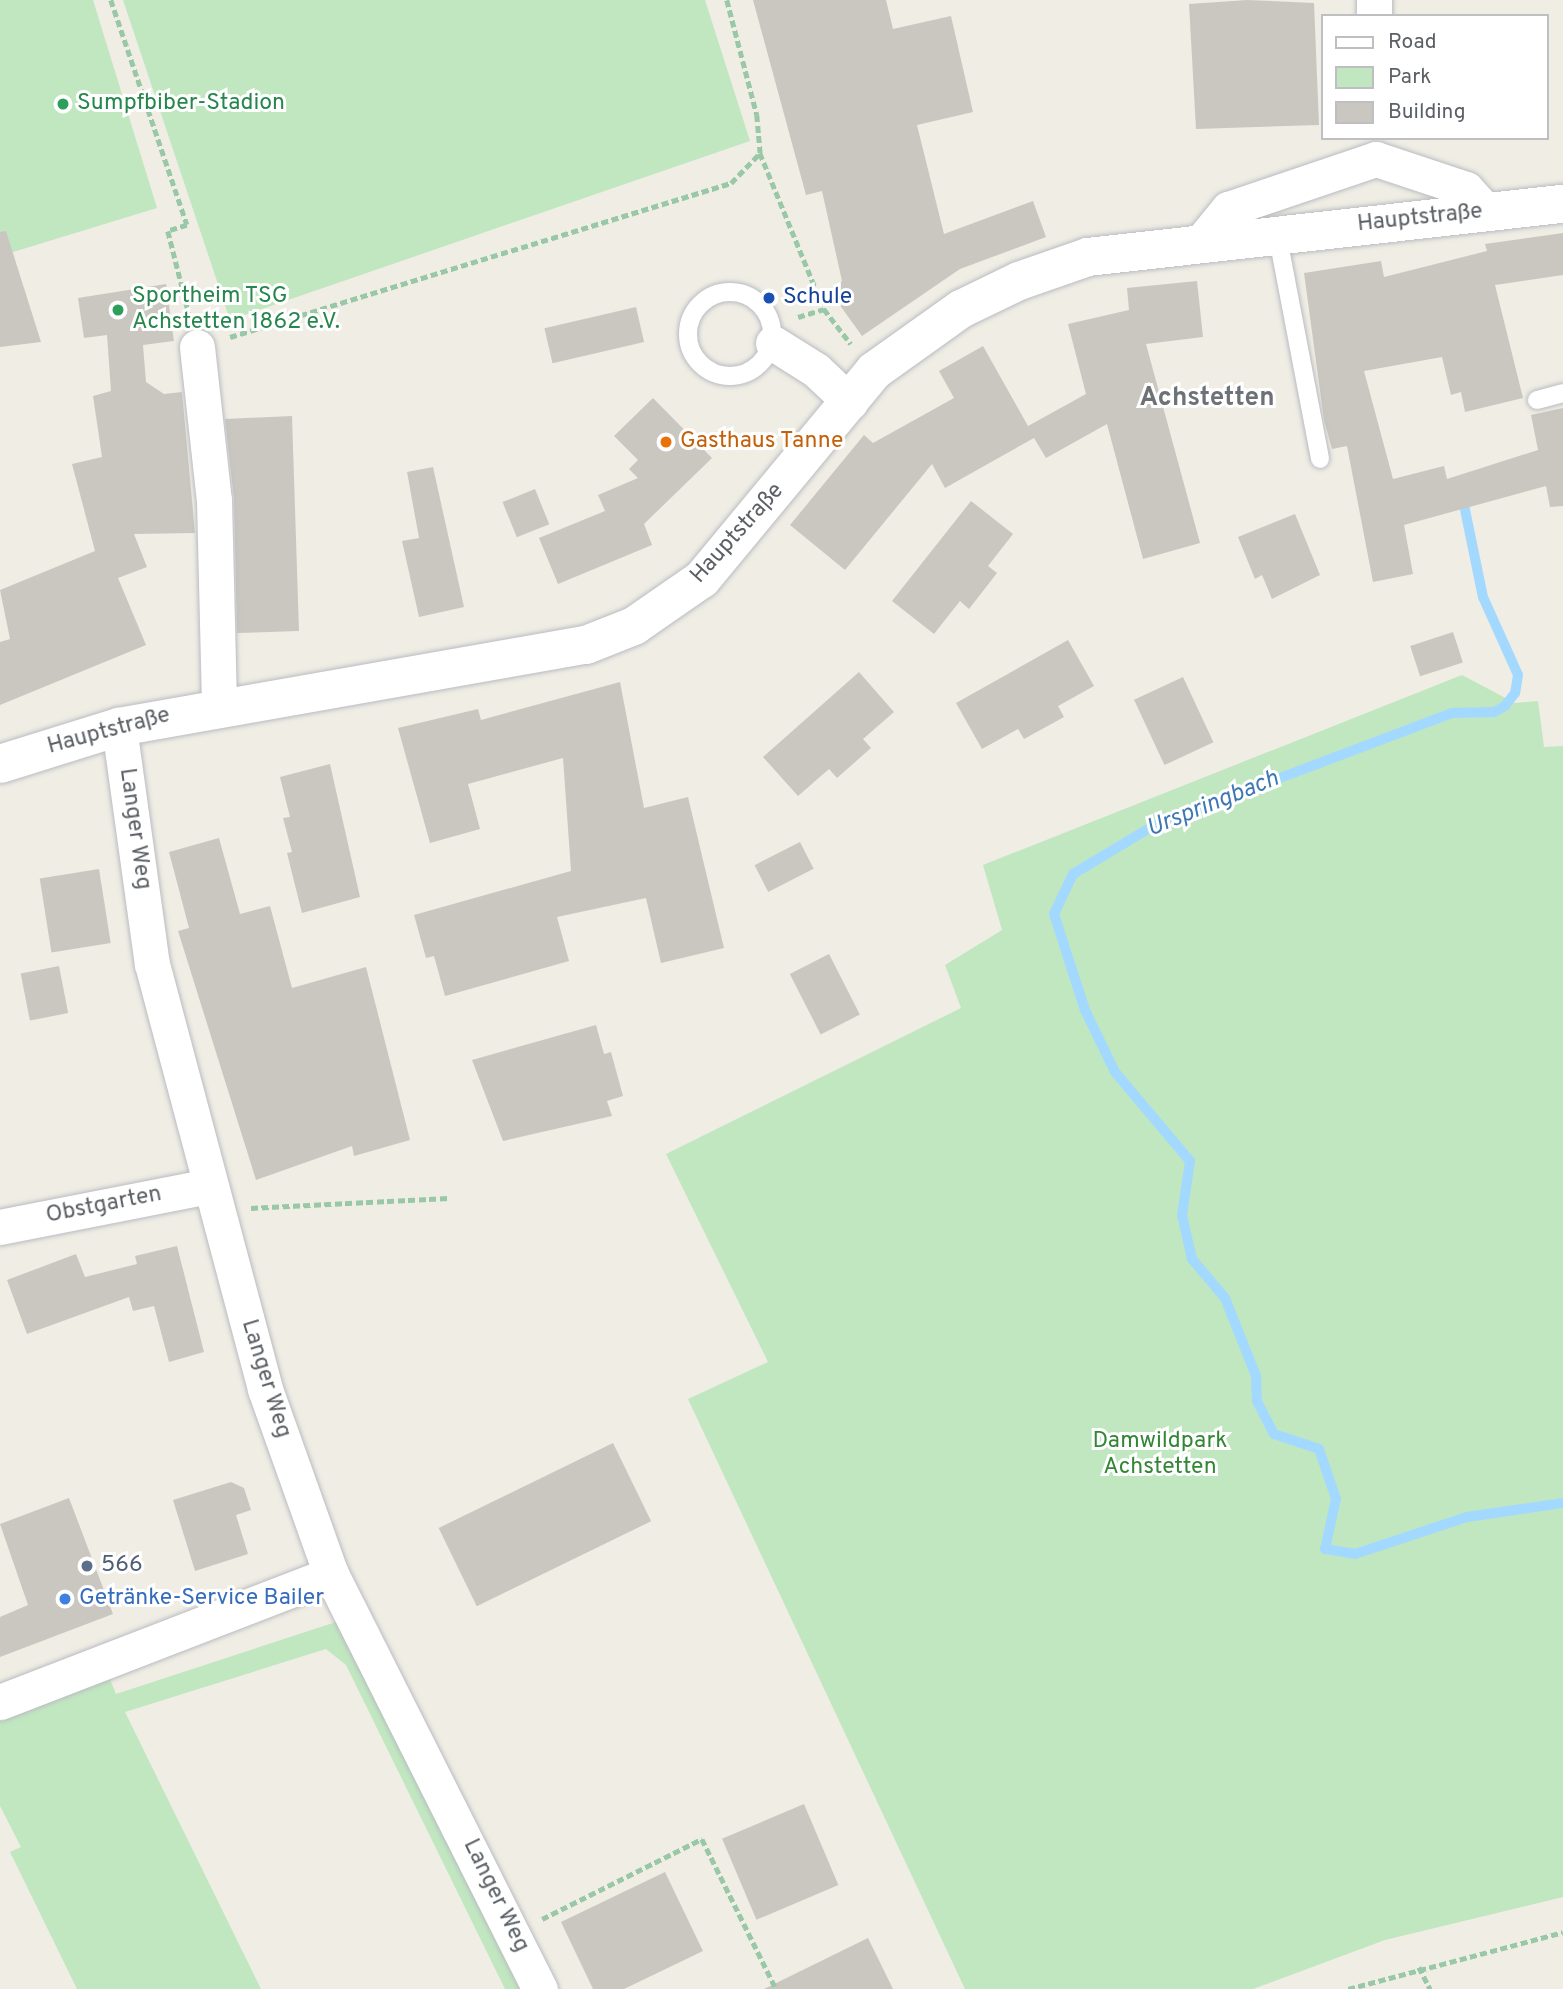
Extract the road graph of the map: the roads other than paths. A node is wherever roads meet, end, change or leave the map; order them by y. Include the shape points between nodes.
1 (1376, 149) edge
2 (1563, 204) edge
3 (1487, 212) junction
4 (1276, 233) junction
5 (1201, 242) junction
6 (782, 331) junction
7 (197, 347) road end
8 (1563, 393) edge
9 (1537, 400) dead end
10 (850, 402) junction
11 (1320, 459) dead end
12 (219, 706) junction
13 (119, 726) junction
14 (0, 764) edge
15 (212, 1198) junction
16 (0, 1227) edge
17 (331, 1574) junction
18 (0, 1702) edge
19 (541, 1989) edge

1 - 3 street via 1466,189
1 - 5 street via 1228,209
2 - 3 street, Hauptstraße
3 - 4 street, Hauptstraße
4 - 5 street, Hauptstraße
4 - 11 lane
5 - 10 street, Hauptstraße via 1088,257 1019,281 961,309 874,372
6 - 6 lane via 747,294 721,292 698,305 687,328 691,354 710,373 736,377 760,366
6 - 10 street
7 - 12 street via 214,499
8 - 9 lane
10 - 12 street, Hauptstraße via 702,579 634,626 573,647
12 - 13 street, Hauptstraße
13 - 14 street, Hauptstraße
13 - 15 street, Langer Weg via 152,964
15 - 16 street, Obstgarten
15 - 17 street, Langer Weg via 265,1389
17 - 18 street
17 - 19 street, Langer Weg

